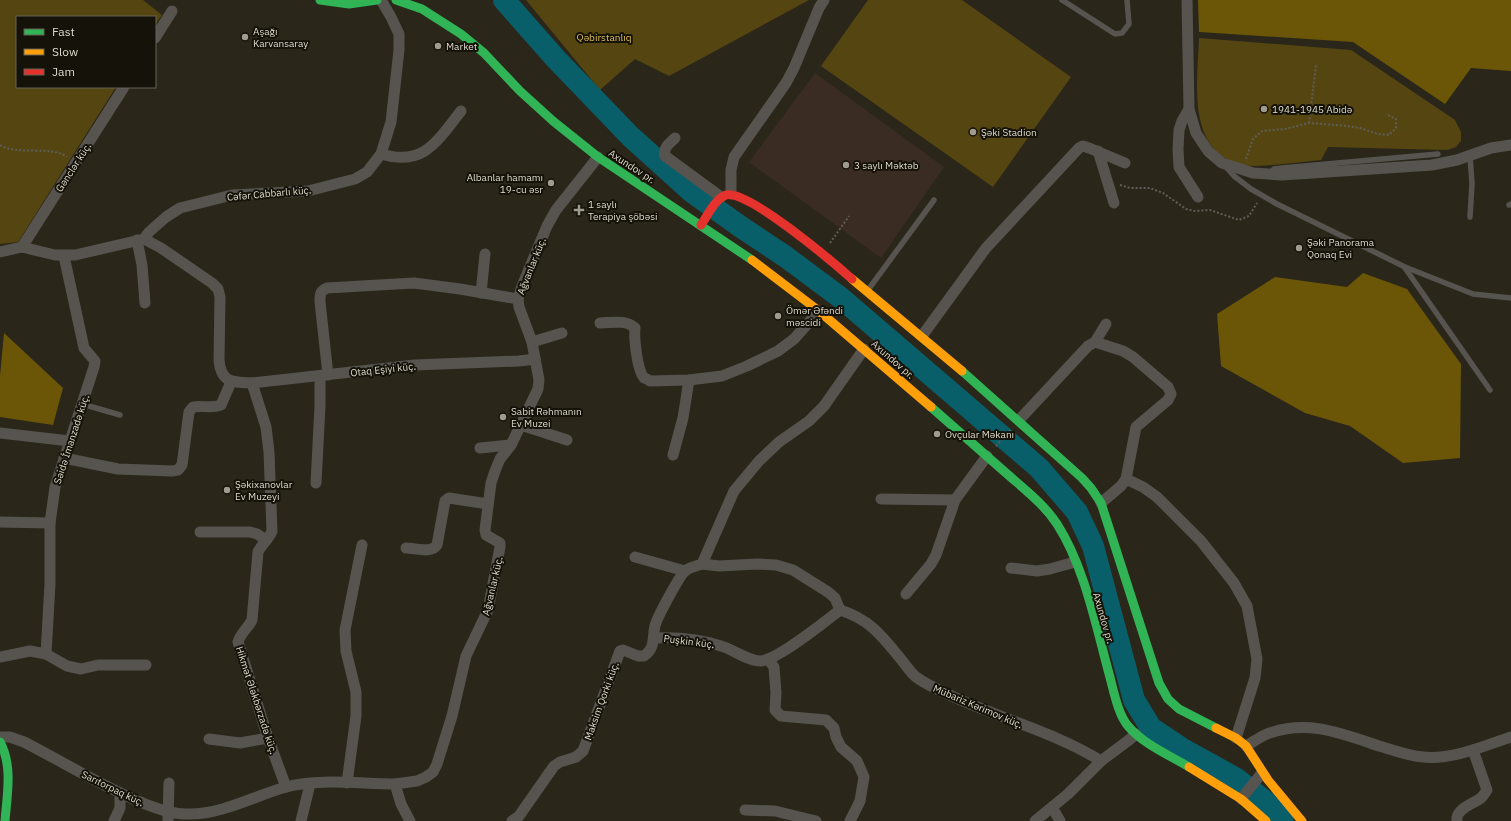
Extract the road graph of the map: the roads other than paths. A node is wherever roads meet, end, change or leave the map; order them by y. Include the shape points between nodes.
1 (320, 0) edge
2 (377, 0) edge
3 (381, 0) edge
4 (396, 0) edge
5 (824, 0) edge
6 (1062, 0) edge
7 (1127, 0) edge
8 (1187, 0) edge
9 (172, 11) dead end
10 (156, 36) edge
11 (123, 88) edge
12 (1190, 109) junction
13 (461, 111) dead end
14 (676, 138) dead end
15 (1511, 145) edge
16 (1098, 152) junction
17 (381, 154) junction
18 (1438, 154) dead end
19 (1470, 155) junction
20 (598, 157) junction
21 (1125, 163) dead end
22 (1222, 163) junction
23 (1270, 175) junction
24 (726, 195) junction
25 (1198, 197) dead end
26 (934, 200) dead end
27 (1114, 203) dead end
28 (1470, 217) dead end
29 (702, 225) junction
30 (140, 240) junction
31 (22, 247) junction
32 (0, 252) edge
33 (485, 254) dead end
34 (64, 256) junction
35 (1405, 267) junction
36 (868, 291) junction
37 (481, 293) junction
38 (1511, 298) edge
39 (518, 299) junction
40 (145, 303) dead end
41 (819, 312) junction
42 (600, 323) dead end
43 (1106, 324) dead end
44 (562, 333) dead end
45 (922, 336) junction
46 (532, 342) junction
47 (1095, 342) junction
48 (864, 349) junction
49 (535, 359) junction
50 (324, 376) junction
51 (689, 380) junction
52 (231, 382) junction
53 (252, 383) junction
54 (1490, 390) dead end
55 (82, 404) junction
56 (120, 415) dead end
57 (1016, 423) junction
58 (521, 425) junction
59 (0, 433) edge
60 (567, 440) dead end
61 (70, 441) junction
62 (511, 444) junction
63 (480, 448) dead end
64 (990, 452) junction
65 (673, 455) dead end
66 (64, 458) junction
67 (1126, 479) junction
68 (316, 483) dead end
69 (881, 499) dead end
70 (955, 500) junction
71 (1101, 502) junction
72 (488, 504) junction
73 (0, 522) edge
74 (50, 523) junction
75 (200, 532) dead end
76 (266, 540) junction
77 (362, 545) dead end
78 (406, 548) dead end
79 (635, 557) dead end
80 (1075, 562) junction
81 (702, 564) junction
82 (1011, 568) dead end
83 (685, 571) junction
84 (906, 594) dead end
85 (840, 610) junction
86 (654, 638) junction
87 (46, 654) junction
88 (0, 657) edge
89 (768, 659) junction
90 (146, 665) dead end
91 (1136, 734) junction
92 (0, 737) edge
93 (1511, 737) edge
94 (268, 738) junction
95 (1236, 738) junction
96 (209, 739) dead end
97 (0, 742) edge
98 (1246, 746) junction
99 (1473, 750) junction
100 (1101, 761) junction
101 (1258, 777) junction
102 (169, 783) dead end
103 (347, 783) junction
104 (310, 784) junction
105 (395, 784) junction
106 (286, 787) junction
107 (120, 794) junction
108 (1242, 798) junction
109 (1052, 807) junction
110 (744, 810) dead end
111 (168, 816) edge
112 (519, 819) edge
113 (5, 821) edge
114 (114, 821) edge
115 (301, 821) edge
116 (410, 821) edge
117 (816, 821) edge
118 (850, 821) edge
119 (1035, 821) edge
120 (1060, 821) edge
121 (1266, 821) edge
122 (1302, 821) edge
123 (1457, 821) edge

1 - 2 street via 349,4
3 - 17 street, Cəfər Cabbarlı küç. via 399,34 391,122
4 - 20 street, Axundov pr. via 422,9 461,34 484,52 553,121
5 - 24 street via 786,83 734,157
6 - 7 lane via 1116,34 1122,34 1128,24
8 - 12 street
9 - 10 street
11 - 31 street, Gənclər küç.
12 - 22 street via 1196,133 1208,151
12 - 25 street via 1179,130 1179,167
13 - 17 street via 428,150 408,158 394,158
14 - 24 street via 666,147 665,156
15 - 19 street
16 - 21 street
16 - 27 street
16 - 45 street via 1083,146 1079,148 986,248
17 - 30 street, Cəfər Cabbarlı küç. via 368,172 355,179 308,191 232,195 180,208
18 - 23 lane via 1274,169
19 - 23 street via 1432,165
19 - 28 lane
20 - 29 street, Axundov pr.
20 - 39 street, Ağvanlar küç. via 556,210
22 - 23 street via 1241,171
22 - 35 lane via 1250,189
24 - 29 street
24 - 36 street via 744,198 756,205 822,253
26 - 36 lane
29 - 41 street, Axundov pr. via 758,264
30 - 34 street
30 - 40 street
30 - 52 street via 161,248 218,289 218,360 223,376
31 - 32 street
31 - 34 street
33 - 37 street
34 - 55 street, Səidə İmanzadə küç. via 84,348 95,361
35 - 38 lane via 1473,294
35 - 54 lane
36 - 45 street
37 - 39 street
37 - 50 street via 414,284 322,290 320,302
39 - 46 street, Ağvanlar küç.
41 - 48 street, Axundov pr.
41 - 51 street via 794,339 778,351 722,376
42 - 51 street via 624,322 635,328 634,340 645,378 650,381
43 - 47 street
44 - 46 street
45 - 57 street
46 - 49 street, Ağvanlar küç.
47 - 57 street via 1088,346
47 - 67 street via 1133,357 1168,388 1170,394 1168,400 1136,426
48 - 64 street, Axundov pr.
48 - 81 street via 824,406 809,421 778,442 734,491
49 - 50 street, Otaq Eşiyi küç. via 416,365
49 - 58 street, Ağvanlar küç. via 538,389
50 - 53 street, Otaq Eşiyi küç.
50 - 68 street
51 - 65 street via 683,418
52 - 53 street, Otaq Eşiyi küç.
52 - 66 street via 221,405 214,408 192,407 189,412 182,465 178,470 118,469
53 - 76 street, Hikmət Ələkbərzadə küç. via 266,427 269,452 272,531
55 - 56 lane
55 - 61 street, Səidə İmanzadə küç.
57 - 71 street via 1082,478
58 - 60 street
58 - 62 street, Ağvanlar küç.
59 - 61 street
61 - 66 street, Səidə İmanzadə küç.
62 - 63 street
62 - 72 street, Ağvanlar küç. via 495,471
64 - 70 street
64 - 80 street, Axundov pr. via 1048,512 1066,538
66 - 74 street, Səidə İmanzadə küç. via 55,487
67 - 71 street
67 - 95 street via 1157,497 1201,540 1234,583 1247,606 1257,659 1255,678
69 - 70 street
70 - 84 street via 936,555
71 - 95 street via 1159,683 1165,694 1184,712
72 - 78 street via 450,498 445,501 435,548
72 - 105 street, Ağvanlar küç. via 486,535 497,540 500,547 483,624 466,656 452,716 437,764 433,772 426,777
73 - 74 street
74 - 87 street, Səidə İmanzadə küç.
75 - 76 street via 250,532
76 - 94 street, Hikmət Ələkbərzadə küç. via 258,552 252,620 238,642
77 - 103 street via 345,630 346,651 356,692 356,716
79 - 83 street
80 - 82 street via 1050,570
80 - 91 street, Axundov pr. via 1123,718
81 - 83 street
81 - 85 street via 776,565 793,570 828,592 835,598
83 - 86 street, Maksim Qorki küç. via 658,616 654,626
85 - 89 street via 784,651
85 - 100 street, Mübariz Kərimov küç. via 867,622 884,638 914,676 927,684 971,705 1071,744
86 - 89 street, Puşkin küç. via 702,641 754,660
86 - 112 street, Maksim Qorki küç. via 649,653 644,656 620,651 583,751 576,757 554,766
87 - 88 street via 30,651
87 - 90 street via 67,666 82,669 98,665
89 - 118 street via 774,667 775,710 781,716 826,720 834,728 842,747 857,761 864,777 860,801
91 - 100 street
91 - 108 street, Axundov pr.
92 - 107 street, Sarıtorpaq küç. via 10,737 24,742
93 - 99 street
94 - 96 street via 240,742
94 - 106 street, Hikmət Ələkbərzadə küç.
95 - 98 street
97 - 113 street via 7,756 8,768
98 - 99 street via 1266,734 1297,727 1322,728 1422,757 1445,757
98 - 101 street via 1253,755
99 - 123 street via 1487,790 1482,797 1458,812
100 - 109 street
101 - 108 street
101 - 122 street
102 - 111 street
103 - 104 street, Sarıtorpaq küç.
103 - 105 street, Sarıtorpaq küç.
104 - 106 street, Sarıtorpaq küç.
104 - 115 street
105 - 116 street
106 - 111 street, Sarıtorpaq küç. via 211,812
107 - 111 street, Sarıtorpaq küç.
107 - 114 street via 120,808
108 - 121 street, Axundov pr.
109 - 119 street
109 - 120 street
110 - 117 street via 775,811

